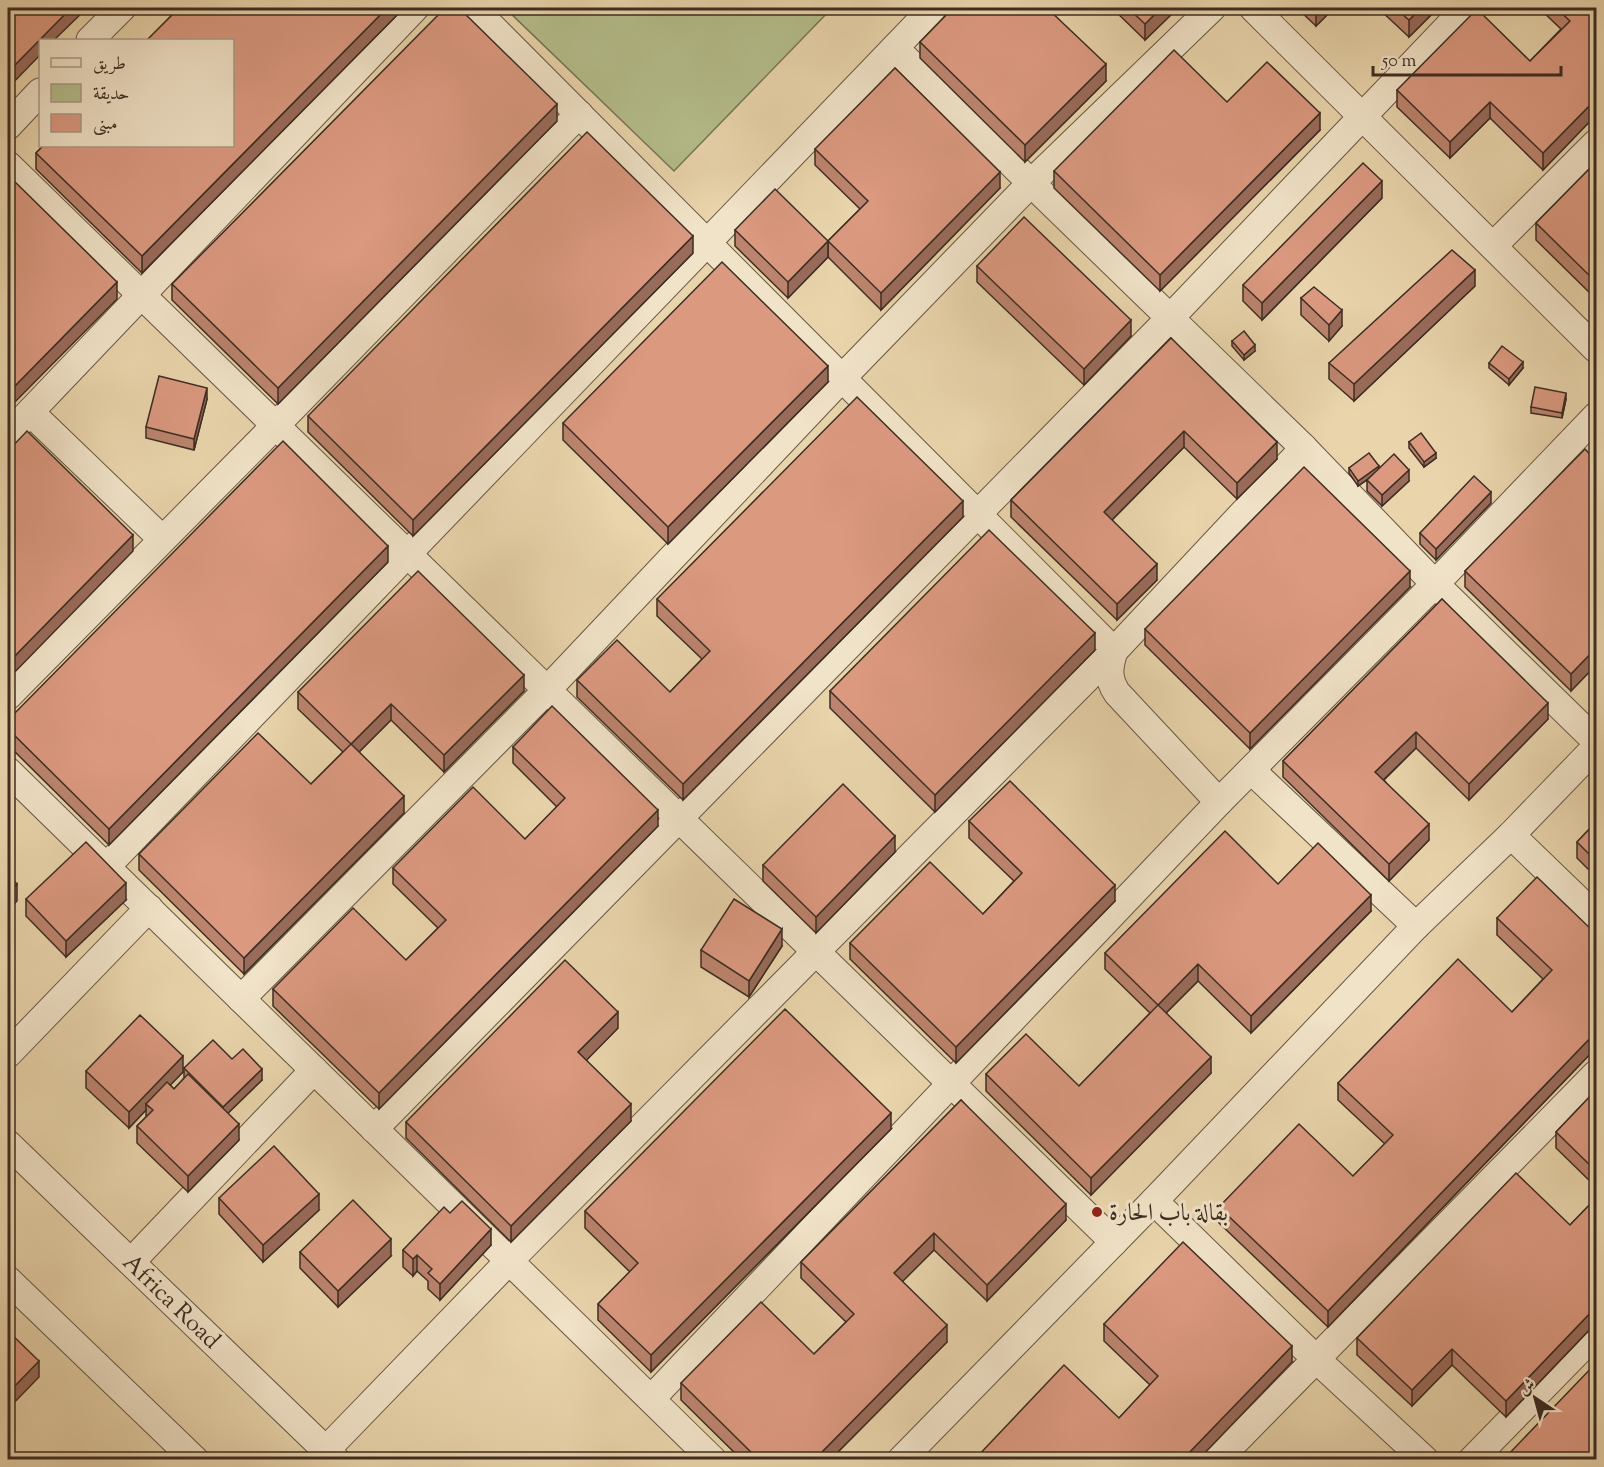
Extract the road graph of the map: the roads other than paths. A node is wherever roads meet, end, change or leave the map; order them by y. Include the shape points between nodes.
1 (122, 8) edge
2 (415, 8) edge
3 (473, 8) edge
4 (933, 8) edge
5 (1212, 8) edge
6 (1253, 8) edge
7 (1466, 8) edge
8 (91, 39) edge
9 (895, 48) junction
10 (39, 93) edge
11 (579, 114) junction
12 (1362, 116) junction
13 (8, 126) edge
14 (1596, 143) edge
15 (8, 165) edge
16 (1031, 183) junction
17 (706, 244) junction
18 (1493, 246) junction
19 (141, 295) junction
20 (1170, 318) junction
21 (1596, 349) edge
22 (842, 378) junction
23 (30, 412) junction
24 (1596, 416) edge
25 (275, 426) junction
26 (8, 435) edge
27 (1304, 448) junction
28 (978, 514) junction
29 (162, 539) junction
30 (407, 554) junction
31 (1435, 584) junction
32 (1114, 651) junction
33 (547, 690) junction
34 (8, 696) edge
35 (1596, 741) edge
36 (1596, 747) edge
37 (1251, 770) junction
38 (8, 771) edge
39 (1219, 802) junction
40 (678, 818) junction
41 (1511, 835) junction
42 (106, 867) junction
43 (149, 908) junction
44 (1596, 917) edge
45 (1416, 926) junction
46 (814, 951) junction
47 (242, 999) junction
48 (8, 1054) edge
49 (314, 1070) junction
50 (1596, 1074) edge
51 (951, 1084) junction
52 (374, 1129) junction
53 (8, 1144) edge
54 (1154, 1200) junction
55 (1114, 1242) junction
56 (509, 1261) junction
57 (131, 1262) junction
58 (8, 1280) edge
59 (1596, 1333) edge
60 (1316, 1359) junction
61 (651, 1399) junction
62 (331, 1455) edge
63 (195, 1460) edge
64 (713, 1460) edge
65 (902, 1460) edge
66 (1217, 1460) edge
67 (1425, 1460) edge
68 (1472, 1460) edge

1 - 8 street
2 - 19 street
3 - 11 street
4 - 9 street
5 - 16 street
6 - 12 street
7 - 12 street
9 - 16 street
9 - 17 street
10 - 13 street
11 - 17 street
11 - 25 street
12 - 18 street
12 - 20 street
14 - 18 street
15 - 19 street
16 - 20 street
16 - 22 street
17 - 22 street
17 - 30 street
18 - 21 street
19 - 23 street
19 - 25 street
20 - 27 street
20 - 28 street
22 - 28 street
22 - 33 street
23 - 26 street
23 - 29 street
24 - 31 street
25 - 29 street
25 - 30 street
27 - 31 street
27 - 32 street
28 - 32 street
28 - 40 street
29 - 34 street
30 - 33 street
30 - 42 street
31 - 35 street
31 - 37 street
32 - 39 street via 1108,670 1112,686
32 - 46 street
33 - 40 street
33 - 47 street
36 - 41 street
37 - 39 street
37 - 45 street
38 - 42 street
39 - 51 street
40 - 46 street
40 - 52 street
41 - 44 street
41 - 45 street
42 - 43 street
43 - 47 street
43 - 48 street
45 - 54 street
46 - 51 street
46 - 56 street
47 - 49 street
49 - 52 street
49 - 57 street
50 - 60 street
51 - 55 street
51 - 61 street
52 - 56 street
53 - 57 street, Africa Road
54 - 55 street
54 - 60 street
55 - 65 street
56 - 61 street
56 - 62 street
57 - 62 street, Africa Road
58 - 63 street
59 - 68 street
60 - 66 street
60 - 67 street
61 - 64 street

